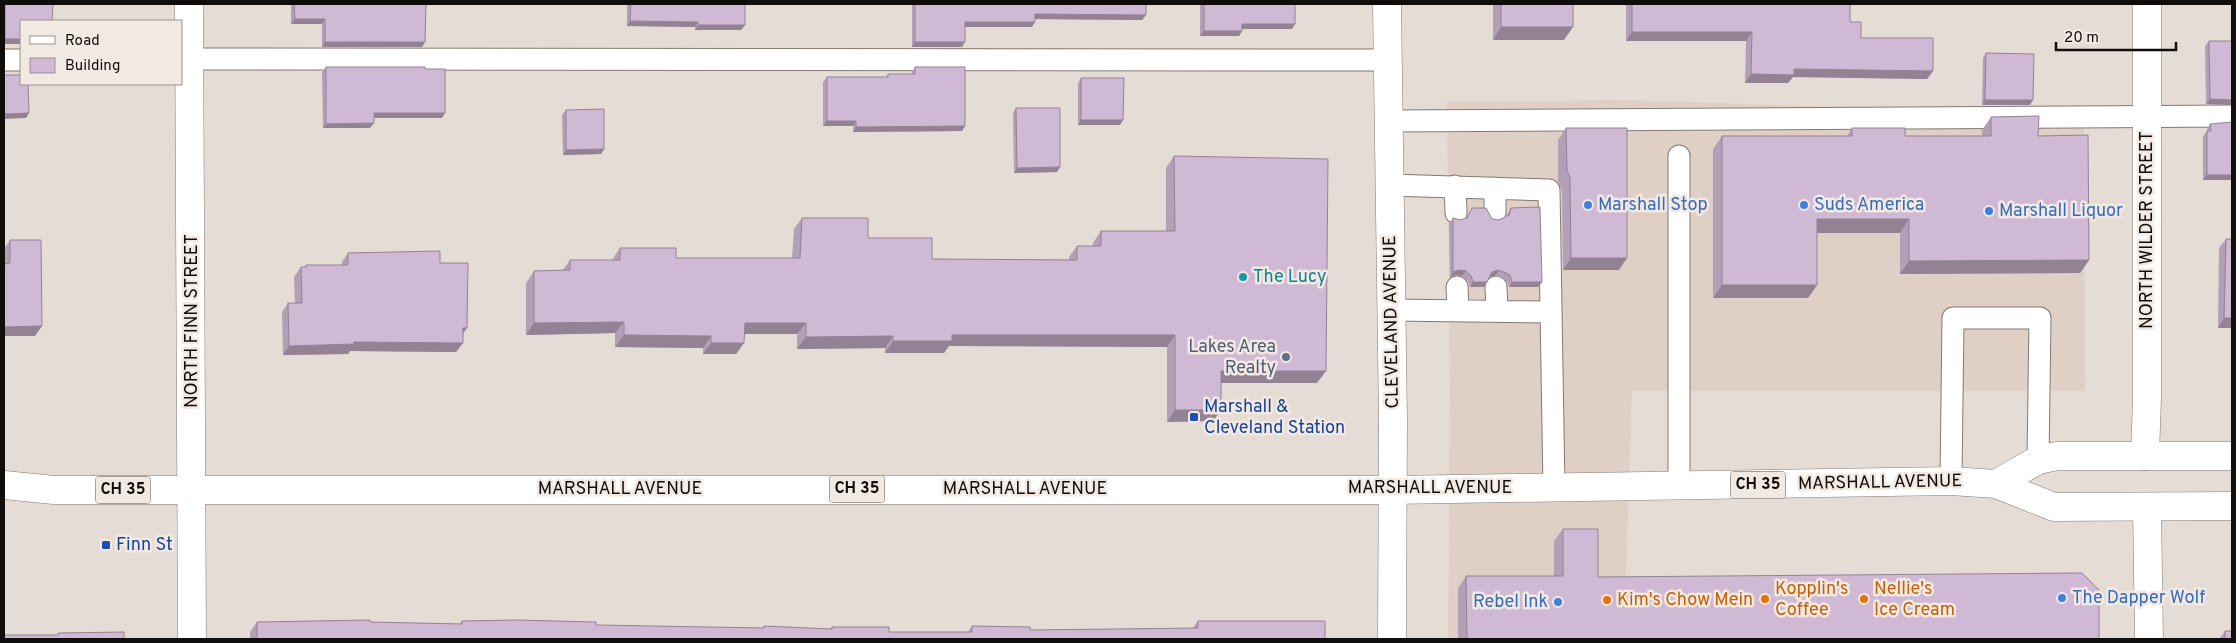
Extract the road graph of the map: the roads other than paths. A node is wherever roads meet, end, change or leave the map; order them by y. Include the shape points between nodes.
1 (190, 4) edge
2 (1387, 4) edge
3 (2147, 4) edge
4 (4, 60) edge
5 (20, 60) edge
6 (186, 60) edge
7 (1388, 60) junction
8 (2147, 116) junction
9 (2232, 116) edge
10 (1388, 120) junction
11 (1680, 156) dead end
12 (1389, 185) junction
13 (1455, 186) junction
14 (1495, 188) junction
15 (1495, 213) dead end
16 (1456, 214) dead end
17 (1457, 287) dead end
18 (1496, 287) dead end
19 (1391, 310) junction
20 (1458, 311) junction
21 (1497, 311) junction
22 (1551, 312) junction
23 (2145, 456) junction
24 (2232, 456) edge
25 (2038, 460) junction
26 (1950, 481) junction
27 (1996, 484) junction
28 (4, 485) edge
29 (1679, 486) junction
30 (1554, 488) junction
31 (54, 490) junction
32 (193, 490) junction
33 (1393, 490) junction
34 (4, 495) edge
35 (2232, 506) edge
36 (2147, 507) junction
37 (192, 639) edge
38 (1392, 639) edge
39 (2149, 639) edge

1 - 6 main road, NORTH FINN STREET
2 - 7 main road, CLEVELAND AVENUE
3 - 8 main road, NORTH WILDER STREET
4 - 5 lane
6 - 7 lane
6 - 32 main road, NORTH FINN STREET
7 - 10 main road, CLEVELAND AVENUE
8 - 9 lane
8 - 10 lane
8 - 23 main road, NORTH WILDER STREET
10 - 12 main road, CLEVELAND AVENUE
11 - 29 lane
12 - 13 lane
12 - 19 main road, CLEVELAND AVENUE
13 - 14 lane
13 - 16 lane
14 - 15 lane
14 - 22 lane via 1549,190
17 - 20 lane
18 - 21 lane
19 - 20 lane
19 - 33 main road, CLEVELAND AVENUE
20 - 21 lane
21 - 22 lane
22 - 30 lane
23 - 24 main road
23 - 25 main road via 2057,456
25 - 26 lane via 2040,318 1953,318
25 - 27 main road
26 - 27 main road, MARSHALL AVENUE / CH 35
26 - 29 main road, MARSHALL AVENUE / CH 35
27 - 36 main road, MARSHALL AVENUE / CH 35 via 2054,507
28 - 31 main road, MARSHALL AVENUE / CH 35
29 - 30 main road, MARSHALL AVENUE / CH 35
30 - 33 main road, MARSHALL AVENUE / CH 35
31 - 32 main road, MARSHALL AVENUE / CH 35
31 - 34 main road, MARSHALL AVENUE / CH 35
32 - 33 main road, MARSHALL AVENUE / CH 35
32 - 37 main road, NORTH FINN STREET
33 - 38 main road, CLEVELAND AVENUE
35 - 36 main road, MARSHALL AVENUE / CH 35
36 - 39 main road

